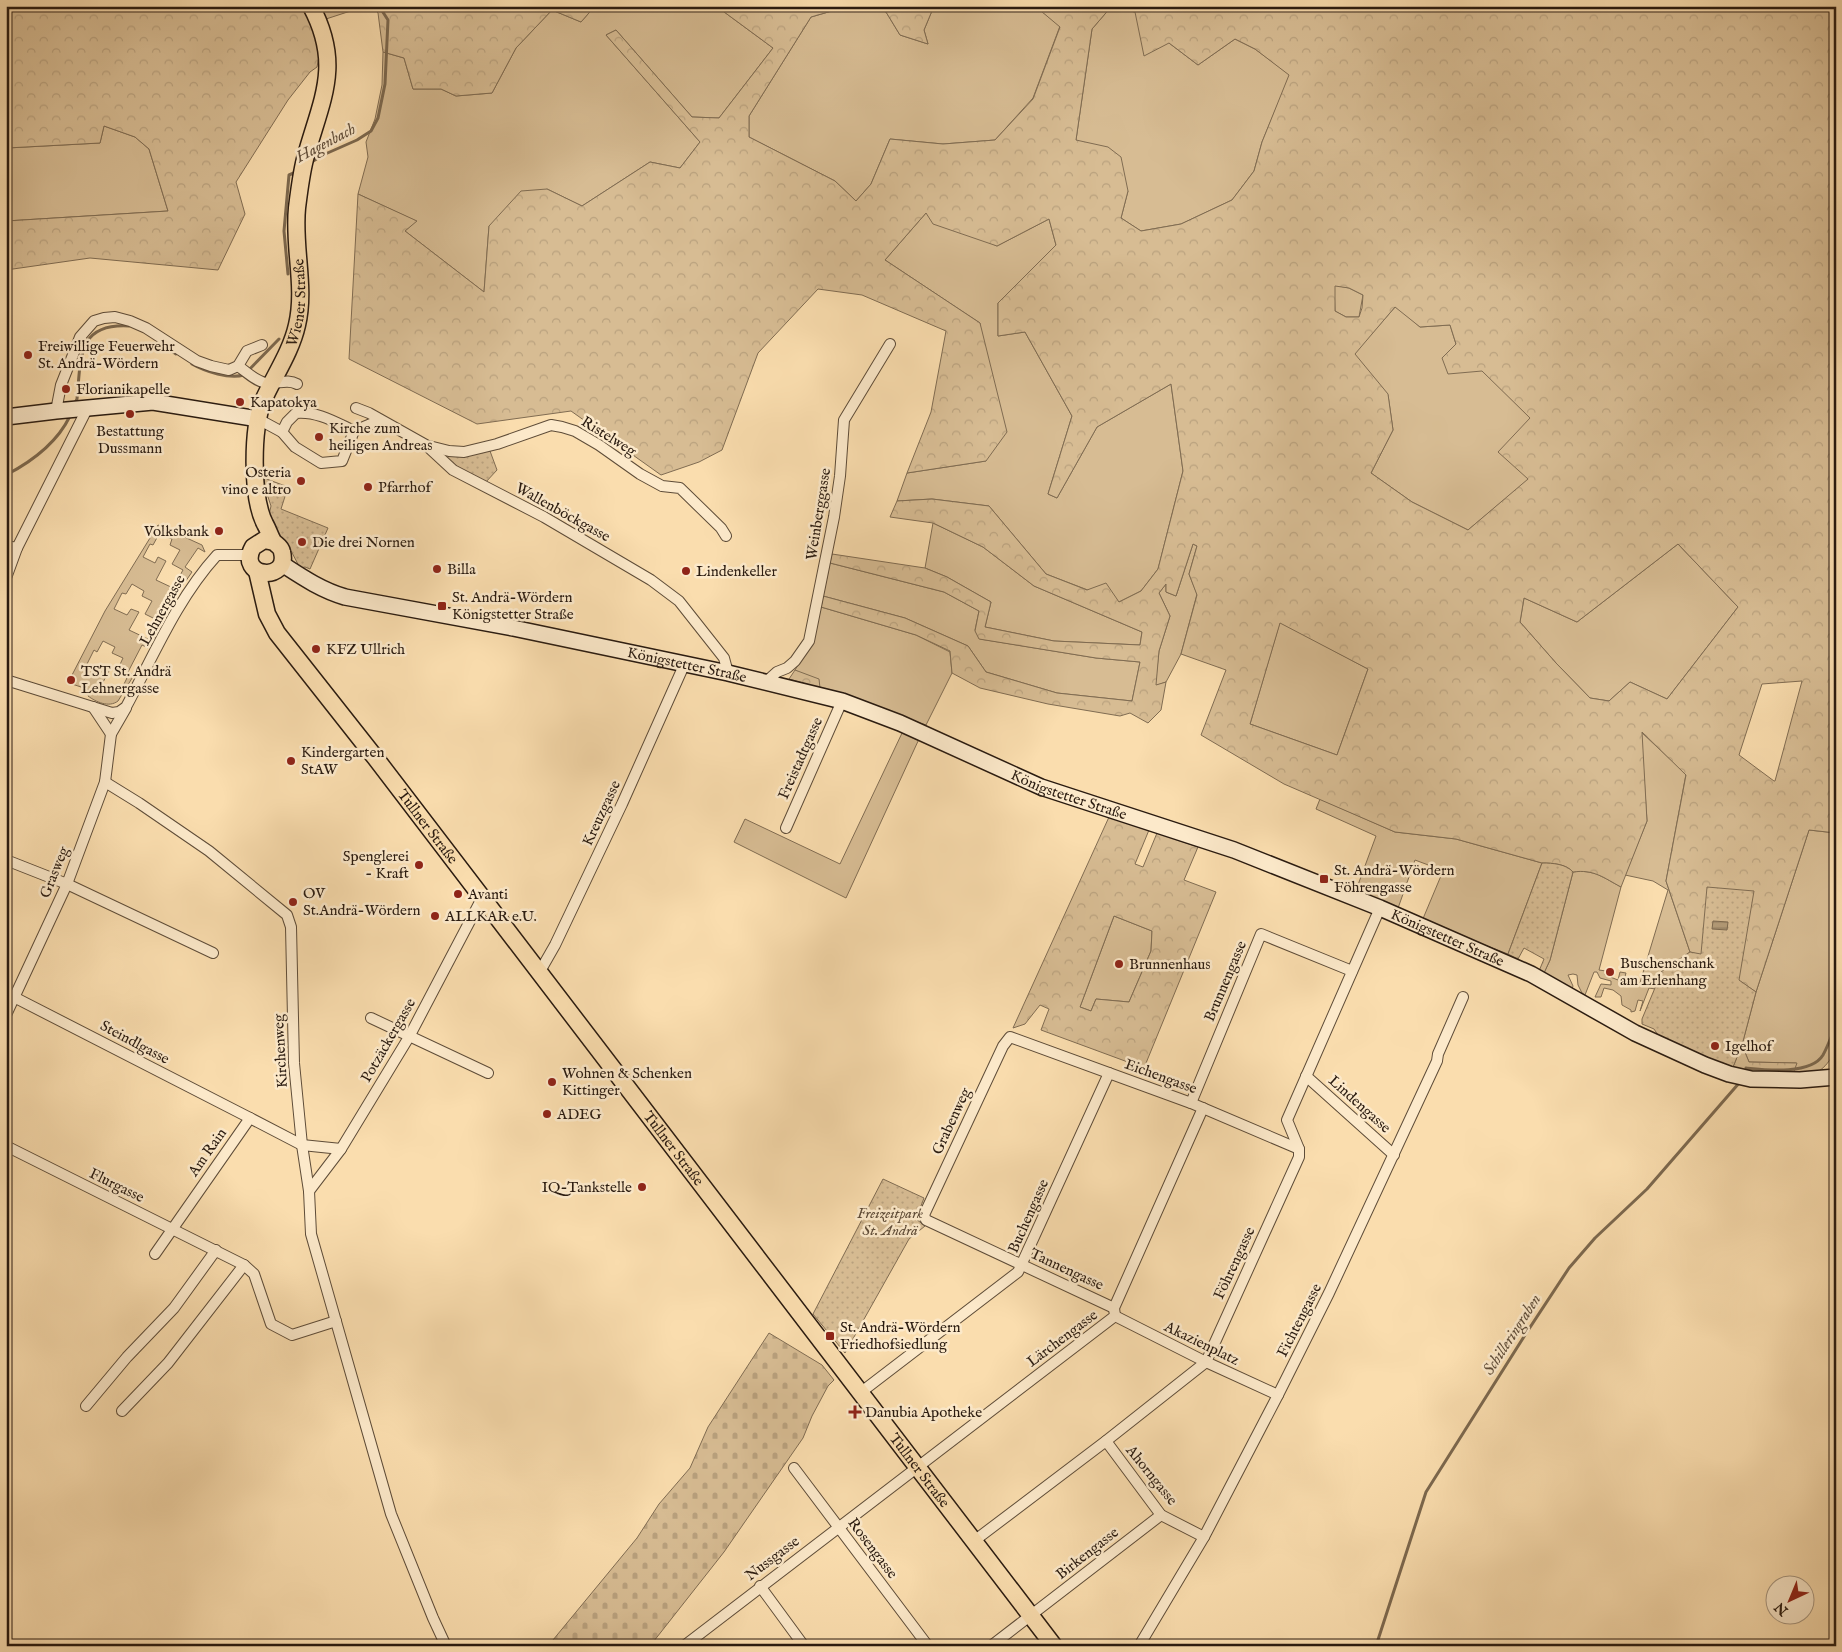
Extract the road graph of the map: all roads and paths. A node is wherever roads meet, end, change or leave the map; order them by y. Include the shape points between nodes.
1 (311, 6) edge
2 (890, 344) dead end
3 (262, 345) dead end
4 (241, 368) junction
5 (271, 383) junction
6 (297, 384) dead end
7 (356, 408) dead end
8 (82, 410) junction
9 (56, 411) junction
10 (6, 417) edge
11 (258, 419) junction
12 (380, 420) junction
13 (282, 432) junction
14 (354, 432) junction
15 (426, 445) junction
16 (260, 514) junction
17 (726, 536) dead end
18 (274, 542) junction
19 (12, 547) edge
20 (253, 549) junction
21 (278, 568) junction
22 (256, 570) junction
23 (6, 578) edge
24 (264, 601) junction
25 (685, 664) junction
26 (728, 673) junction
27 (6, 680) edge
28 (767, 681) junction
29 (842, 701) junction
30 (93, 707) junction
31 (126, 707) junction
32 (111, 734) junction
33 (105, 782) junction
34 (786, 828) dead end
35 (6, 860) edge
36 (67, 884) junction
37 (482, 898) junction
38 (1380, 908) junction
39 (213, 953) dead end
40 (1352, 972) junction
41 (539, 973) junction
42 (11, 995) edge
43 (1463, 997) dead end
44 (6, 1014) edge
45 (370, 1018) dead end
46 (409, 1037) junction
47 (1010, 1038) joint
48 (488, 1073) dead end
49 (1109, 1073) junction
50 (1306, 1076) junction
51 (1836, 1077) edge
52 (1191, 1102) junction
53 (1203, 1108) junction
54 (250, 1118) junction
55 (302, 1145) junction
56 (6, 1146) edge
57 (341, 1149) junction
58 (1299, 1149) junction
59 (1394, 1155) junction
60 (309, 1191) junction
61 (926, 1220) joint
62 (172, 1228) junction
63 (216, 1250) junction
64 (155, 1254) dead end
65 (244, 1265) junction
66 (1022, 1265) junction
67 (1115, 1312) junction
68 (336, 1321) junction
69 (1206, 1362) junction
70 (860, 1393) junction
71 (1278, 1395) junction
72 (86, 1406) dead end
73 (122, 1411) dead end
74 (1106, 1441) junction
75 (918, 1467) junction
76 (794, 1468) dead end
77 (880, 1495) joint
78 (1161, 1515) junction
79 (838, 1527) junction
80 (1204, 1537) junction
81 (974, 1541) junction
82 (760, 1586) junction
83 (1031, 1616) junction
84 (446, 1646) edge
85 (684, 1646) edge
86 (804, 1646) edge
87 (928, 1646) edge
88 (991, 1646) edge
89 (1054, 1646) edge
90 (1139, 1646) edge

1 - 5 main road, Wiener Straße via 324,35 328,70 303,169 297,209 300,289 297,324 290,347
2 - 28 street, Weinberggasse via 844,420 834,517 810,641 795,661
3 - 4 street via 247,351
4 - 5 street via 253,377
4 - 9 street via 232,370 211,366 146,328 115,317 104,318 94,321 80,337 61,385
5 - 6 street via 291,381
5 - 11 main road, Wiener Straße
7 - 12 street, Wallenböckgasse
8 - 9 main road
8 - 11 main road via 153,402
8 - 19 street
9 - 10 main road
11 - 13 street
11 - 16 main road, Wiener Straße via 255,471
12 - 14 street
12 - 15 street, Wallenböckgasse
13 - 14 street via 296,413 304,412 322,416
13 - 14 street via 295,447 321,463 342,461
15 - 17 street, Ristelweg via 464,452 551,425 562,427 599,445 662,486 680,488
15 - 26 street, Wallenböckgasse via 453,470 610,555 679,601 724,658
16 - 18 main road
16 - 20 main road
18 - 20 main road via 264,540
18 - 21 main road via 283,554
19 - 23 street
20 - 22 main road via 252,565
20 - 31 street, Lehnergasse via 216,555 199,574
21 - 22 main road via 265,574
21 - 24 main road
21 - 25 main road, Königstetter Straße via 345,597
22 - 24 main road, Tullner Straße
24 - 37 main road, Tullner Straße via 277,633
25 - 26 main road, Königstetter Straße
25 - 41 street, Kreuzgasse via 555,945
26 - 28 main road, Königstetter Straße
27 - 30 street
28 - 29 main road, Königstetter Straße
29 - 34 street, Freistadtgasse
29 - 38 main road, Königstetter Straße via 900,723 1041,787 1226,848
30 - 31 street via 112,713
30 - 32 street
31 - 32 street, Grasweg
32 - 33 street, Grasweg
33 - 36 street, Grasweg
33 - 55 street, Kirchenweg via 209,851 286,915 291,927 294,1063
35 - 36 street
36 - 39 street
36 - 42 street, Grasweg
37 - 41 main road, Tullner Straße
37 - 46 street, Potzäckergasse
38 - 40 street
38 - 51 main road, Königstetter Straße via 1531,974 1628,1029 1705,1065 1751,1079
40 - 50 street
40 - 52 street, Brunnengasse via 1261,934
41 - 70 main road, Tullner Straße
42 - 44 street, Grasweg
42 - 54 street, Steindlgasse
43 - 59 street, Fichtengasse
45 - 46 street
46 - 48 street
46 - 57 street, Potzäckergasse
47 - 49 street, Eichengasse
47 - 61 street, Grabenweg via 1003,1046 928,1206 924,1215
49 - 52 street, Eichengasse
49 - 66 street, Buchengasse
50 - 58 street via 1287,1120
50 - 59 street, Lindengasse
52 - 53 street, Eichengasse
53 - 58 street, Eichengasse
53 - 67 street, Lärchengasse
54 - 55 street
54 - 62 street, Am Rain
55 - 57 street
55 - 60 street, Kirchenweg
56 - 62 street, Flurgasse
57 - 60 street, Potzäckergasse
58 - 69 street, Föhrengasse via 1299,1158
59 - 71 street, Fichtengasse
60 - 68 street, Kirchenweg via 311,1234
61 - 66 street, Tannengasse
62 - 63 street, Flurgasse
62 - 64 street, Am Rain
63 - 65 street, Flurgasse
63 - 72 street via 174,1308
65 - 68 street, Flurgasse via 254,1274 271,1324 292,1335
65 - 73 street via 168,1363
66 - 67 street, Tannengasse
66 - 70 street, Buchengasse via 1018,1272
67 - 69 street, Akazienplatz
67 - 75 street, Lärchengasse
68 - 84 street, Kirchenweg via 391,1514
69 - 71 street, Akazienplatz
69 - 74 street, Föhrengasse
70 - 75 main road, Tullner Straße
71 - 80 street, Fichtengasse
74 - 78 street, Ahorngasse
74 - 81 street, Föhrengasse
75 - 77 street, Lärchengasse
75 - 81 main road, Tullner Straße
76 - 79 street, Rosengasse
77 - 79 street, Nussgasse
78 - 80 street, Ahorngasse
78 - 83 street, Birkengasse
79 - 82 street, Nussgasse
79 - 87 street, Rosengasse
80 - 90 street, Fichtengasse
81 - 83 main road, Tullner Straße
82 - 85 street, Nussgasse
82 - 86 street
83 - 88 street, Birkengasse
83 - 89 main road, Tullner Straße

